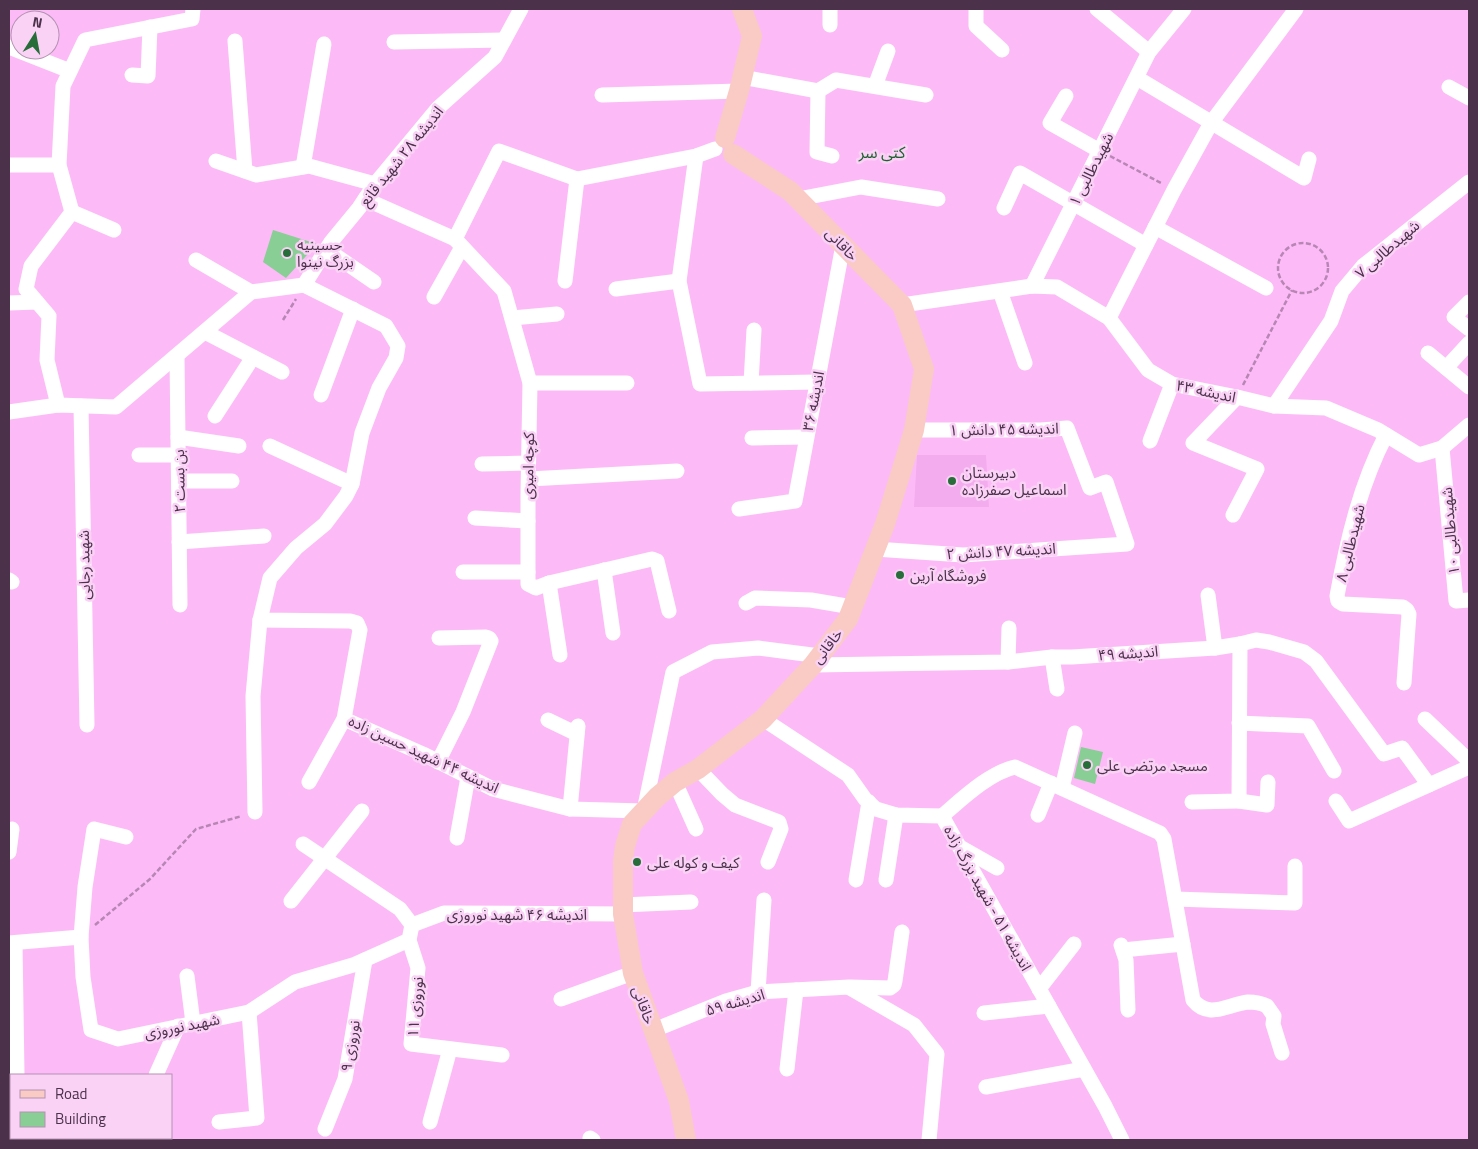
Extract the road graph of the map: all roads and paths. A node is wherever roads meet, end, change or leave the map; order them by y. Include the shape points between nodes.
1 (521, 9) edge
2 (742, 9) edge
3 (830, 9) edge
4 (976, 9) edge
5 (1097, 9) edge
6 (1184, 9) edge
7 (1296, 9) edge
8 (192, 14) edge
9 (830, 25) dead end
10 (150, 27) junction
11 (504, 40) junction
12 (234, 41) dead end
13 (394, 42) dead end
14 (324, 44) dead end
15 (9, 47) edge
16 (1002, 50) dead end
17 (888, 51) dead end
18 (1150, 52) junction
19 (70, 71) junction
20 (132, 75) dead end
21 (1137, 78) junction
22 (740, 84) junction
23 (875, 86) junction
24 (1449, 87) dead end
25 (818, 91) junction
26 (602, 95) dead end
27 (926, 95) dead end
28 (1066, 96) dead end
29 (1469, 98) edge
30 (1211, 123) junction
31 (724, 147) junction
32 (1100, 151) junction
33 (696, 156) junction
34 (832, 156) dead end
35 (1309, 159) dead end
36 (216, 161) dead end
37 (9, 165) edge
38 (59, 165) junction
39 (303, 167) junction
40 (245, 171) junction
41 (577, 179) junction
42 (1469, 182) edge
43 (375, 184) junction
44 (1174, 190) junction
45 (365, 199) junction
46 (798, 199) junction
47 (938, 199) dead end
48 (1074, 203) junction
49 (1004, 208) dead end
50 (72, 212) junction
51 (1155, 227) junction
52 (114, 230) dead end
53 (458, 243) junction
54 (843, 245) junction
55 (1146, 245) junction
56 (326, 250) junction
57 (196, 260) dead end
58 (566, 281) dead end
59 (679, 281) junction
60 (374, 282) dead end
61 (304, 285) junction
62 (1032, 286) junction
63 (616, 288) dead end
64 (1266, 288) dead end
65 (1292, 290) junction
66 (1000, 291) junction
67 (251, 292) junction
68 (434, 297) dead end
69 (37, 302) junction
70 (1469, 302) edge
71 (9, 303) edge
72 (902, 305) junction
73 (353, 309) junction
74 (557, 314) dead end
75 (512, 318) junction
76 (1109, 318) junction
77 (283, 320) dead end
78 (1469, 329) edge
79 (754, 330) dead end
80 (205, 332) junction
81 (1469, 343) edge
82 (1428, 354) dead end
83 (177, 356) junction
84 (253, 357) junction
85 (1025, 363) dead end
86 (1446, 368) junction
87 (282, 372) dead end
88 (816, 382) junction
89 (530, 383) junction
90 (627, 383) dead end
91 (751, 383) junction
92 (1172, 384) junction
93 (1469, 387) edge
94 (321, 395) dead end
95 (1236, 397) junction
96 (58, 404) junction
97 (81, 406) junction
98 (1274, 406) junction
99 (9, 412) edge
100 (215, 416) dead end
101 (1469, 425) edge
102 (914, 430) junction
103 (1386, 435) junction
104 (178, 437) junction
105 (806, 437) junction
106 (752, 438) dead end
107 (1150, 441) dead end
108 (239, 446) dead end
109 (270, 446) dead end
110 (1442, 448) junction
111 (139, 455) dead end
112 (178, 455) junction
113 (528, 463) junction
114 (482, 464) dead end
115 (677, 472) dead end
116 (529, 479) junction
117 (178, 481) junction
118 (232, 481) dead end
119 (352, 484) junction
120 (738, 509) dead end
121 (1233, 515) dead end
122 (474, 518) dead end
123 (528, 521) junction
124 (264, 536) dead end
125 (179, 542) junction
126 (1127, 544) joint
127 (875, 549) junction
128 (604, 570) junction
129 (463, 572) dead end
130 (528, 572) junction
131 (549, 583) junction
132 (1208, 596) dead end
133 (1469, 600) edge
134 (746, 603) dead end
135 (180, 605) dead end
136 (852, 608) junction
137 (669, 611) dead end
138 (260, 620) junction
139 (1009, 628) dead end
140 (613, 633) dead end
141 (439, 638) dead end
142 (1240, 644) junction
143 (1215, 648) junction
144 (560, 655) dead end
145 (1052, 657) junction
146 (817, 660) junction
147 (1008, 662) junction
148 (1404, 683) dead end
149 (1057, 689) dead end
150 (344, 719) junction
151 (763, 719) junction
152 (1424, 719) dead end
153 (548, 720) dead end
154 (1239, 723) junction
155 (87, 725) dead end
156 (1075, 733) dead end
157 (1469, 761) edge
158 (438, 762) junction
159 (1469, 767) edge
160 (698, 769) junction
161 (1334, 771) dead end
162 (468, 777) junction
163 (309, 782) dead end
164 (675, 782) junction
165 (1268, 782) dead end
166 (1056, 785) junction
167 (1429, 785) junction
168 (1239, 800) junction
169 (1336, 801) dead end
170 (869, 802) junction
171 (1192, 802) dead end
172 (570, 809) junction
173 (644, 810) junction
174 (362, 811) dead end
175 (255, 812) joint
176 (1038, 814) dead end
177 (896, 815) junction
178 (942, 816) junction
179 (12, 829) dead end
180 (696, 829) dead end
181 (126, 836) dead end
182 (457, 838) dead end
183 (303, 844) dead end
184 (959, 846) junction
185 (9, 852) edge
186 (325, 859) junction
187 (768, 862) dead end
188 (1295, 866) dead end
189 (998, 868) dead end
190 (856, 880) dead end
191 (886, 880) dead end
192 (1175, 899) junction
193 (764, 900) dead end
194 (291, 901) dead end
195 (691, 902) dead end
196 (623, 910) junction
197 (902, 932) dead end
198 (411, 933) junction
199 (81, 937) junction
200 (12, 943) edge
201 (1074, 944) dead end
202 (1183, 944) junction
203 (365, 960) junction
204 (633, 973) junction
205 (187, 976) dead end
206 (849, 987) junction
207 (1039, 989) junction
208 (796, 990) junction
209 (758, 992) junction
210 (561, 999) dead end
211 (1049, 1006) junction
212 (1128, 1010) dead end
213 (249, 1012) junction
214 (984, 1013) dead end
215 (185, 1025) junction
216 (654, 1030) junction
217 (450, 1049) junction
218 (1282, 1053) dead end
219 (502, 1055) dead end
220 (787, 1069) dead end
221 (1084, 1069) junction
222 (17, 1074) edge
223 (157, 1074) edge
224 (986, 1087) dead end
225 (219, 1122) dead end
226 (430, 1122) dead end
227 (325, 1129) dead end
228 (686, 1140) edge
229 (929, 1140) edge
230 (1122, 1140) edge

1 - 11 street, اندیشه ۲۸ شهید قانع
2 - 22 main road via 752,36
3 - 9 street
4 - 16 street via 976,26
5 - 18 street
6 - 18 street, شهیدطالبی ۱
7 - 30 street
8 - 10 street
10 - 19 street via 85,40
10 - 20 street via 148,76
11 - 13 street
11 - 43 street, اندیشه ۲۸ شهید قانع via 495,58 438,108
12 - 40 street
14 - 39 street
15 - 19 street
17 - 23 street
18 - 21 street, شهیدطالبی ۱
19 - 38 street via 63,86
21 - 30 street
21 - 32 street, شهیدطالبی ۱
22 - 25 street
22 - 26 street
22 - 31 main road
23 - 25 street via 836,80
23 - 27 street
24 - 29 street
25 - 34 street via 817,152
28 - 32 street via 1050,123
30 - 35 street via 1304,178
30 - 44 street
31 - 33 street
31 - 46 main road, خاقانی
32 - 44 path
32 - 48 street, شهیدطالبی ۱
33 - 41 street
33 - 59 street
36 - 40 street
37 - 38 street
38 - 50 street
39 - 40 street via 256,175
39 - 43 street
41 - 53 street via 499,151
41 - 58 street
42 - 98 street, شهیدطالبی ۷ via 1363,266 1342,291 1331,321
43 - 45 street, اندیشه ۲۸ شهید قانع
44 - 51 street
45 - 53 street
45 - 56 street, اندیشه ۲۸ شهید قانع
46 - 47 street via 861,187
46 - 54 main road, خاقانی
48 - 49 street via 1020,173
48 - 55 street
48 - 62 street, شهیدطالبی ۱
50 - 52 street
50 - 69 street via 31,266 26,289
51 - 55 street
51 - 64 street
53 - 68 street
53 - 75 street, کوچه امیری via 504,291
54 - 72 main road, خاقانی
54 - 88 street, اندیشه ۳۶
55 - 76 street
56 - 60 street
56 - 61 street, اندیشه ۲۸ شهید قانع
57 - 67 street
59 - 63 street
59 - 91 street via 700,384
61 - 67 street
61 - 73 street
61 - 77 path
62 - 66 street, اندیشه ۴۳
62 - 76 street, اندیشه ۴۳ via 1057,287
65 - 65 path via 1304,293 1316,290 1325,282 1329,271 1327,259 1320,248 1310,243 1297,243 1286,249 1279,259 1278,271 1282,282
65 - 95 path
66 - 72 street, اندیشه ۴۳
66 - 85 street
67 - 80 street
69 - 71 street
69 - 96 street via 49,316 47,360
70 - 78 street via 1454,318
72 - 102 main road, خاقانی via 924,369
73 - 94 street
73 - 119 street via 386,326 398,346 396,358 379,388 362,434
74 - 75 street
75 - 89 street, کوچه امیری
76 - 92 street, اندیشه ۴۳ via 1148,370
79 - 91 street
80 - 83 street
80 - 84 street
81 - 86 street
82 - 86 street
83 - 97 street via 116,407
83 - 104 street, بن بست ۲
84 - 87 street
84 - 100 street
86 - 93 street
88 - 91 street
88 - 105 street, اندیشه ۳۶
89 - 90 street
89 - 113 street, کوچه امیری
92 - 95 street, اندیشه ۴۳
92 - 107 street
95 - 98 street, اندیشه ۴۳
95 - 121 street via 1193,443 1257,470
96 - 97 street
96 - 99 street
97 - 155 street, شهید رجایی
98 - 103 street, اندیشه ۴۳ via 1326,408
101 - 110 street, اندیشه ۴۳
102 - 126 street, اندیشه ۴۵ دانش ۱ via 1067,428 1090,488 1106,482
102 - 127 main road, خاقانی
103 - 110 street, اندیشه ۴۳ via 1419,455
103 - 148 street, شهیدطالبی ۸ via 1374,458 1355,515 1337,596 1343,604 1407,610
104 - 108 street
104 - 112 street, بن بست ۲
105 - 106 street
105 - 120 street, اندیشه ۳۶ via 795,501
109 - 119 street
110 - 133 street, شهیدطالبی ۱۰ via 1456,601
111 - 112 street
112 - 117 street, بن بست ۲
113 - 114 street
113 - 116 street, کوچه امیری
115 - 116 street
116 - 123 street, کوچه امیری
117 - 118 street
117 - 125 street, بن بست ۲
119 - 138 street via 325,524 296,548 270,578
122 - 123 street
123 - 130 street, کوچه امیری
124 - 125 street
125 - 135 street, بن بست ۲
126 - 127 street, اندیشه ۴۷ دانش ۲ via 963,556
127 - 136 main road, خاقانی
128 - 131 street
128 - 137 street via 655,559
128 - 140 street
129 - 130 street
130 - 131 street via 531,587
131 - 144 street
132 - 143 street
134 - 136 street via 755,598 811,600
136 - 146 main road, خاقانی via 848,619
138 - 150 street, اندیشه ۴۴ شهید حسین زاده via 357,623 360,630
138 - 175 street via 253,696
139 - 147 street
141 - 158 street via 486,637 491,641 463,712
142 - 143 street, اندیشه ۴۹
142 - 154 street
142 - 167 street, اندیشه ۴۹ via 1256,640 1269,642 1310,656 1384,754 1402,748
143 - 145 street, اندیشه ۴۹
145 - 147 street, اندیشه ۴۹
145 - 149 street
146 - 147 street, اندیشه ۴۹
146 - 151 main road, خاقانی
146 - 173 street, اندیشه ۴۹ via 758,648 712,652 673,672
150 - 158 street, اندیشه ۴۴ شهید حسین زاده
150 - 163 street
151 - 160 main road, خاقانی
151 - 170 street, اندیشه ۵۱ - شهید بزرگ زاده via 848,774
152 - 157 street
153 - 172 street via 578,730
154 - 161 street via 1308,726
154 - 168 street
156 - 166 street
158 - 162 street, اندیشه ۴۴ شهید حسین زاده
159 - 167 street
160 - 164 main road, خاقانی
160 - 187 street via 735,805 779,822 781,829
162 - 172 street, اندیشه ۴۴ شهید حسین زاده via 493,789
162 - 182 street
164 - 173 main road, خاقانی
164 - 180 street
165 - 168 street via 1267,805
166 - 176 street
166 - 178 street via 1015,767 1007,769 980,785
166 - 192 street via 1160,833 1164,839
167 - 169 street via 1350,821
168 - 171 street
170 - 177 street, اندیشه ۵۱ - شهید بزرگ زاده via 876,809
170 - 190 street
172 - 173 street, اندیشه ۴۴ شهید حسین زاده
173 - 196 main road, خاقانی via 632,824 626,846
174 - 186 street
175 - 199 path via 196,829 150,879
177 - 178 street, اندیشه ۵۱ - شهید بزرگ زاده
177 - 191 street
178 - 184 street, اندیشه ۵۱ - شهید بزرگ زاده
179 - 185 street
181 - 199 street via 94,829
183 - 186 street
184 - 189 street
184 - 207 street, اندیشه ۵۱ - شهید بزرگ زاده
186 - 194 street
186 - 198 street via 400,910
188 - 192 street via 1295,903
192 - 202 street
193 - 209 street
195 - 196 street, اندیشه ۴۶ شهید نوروزی
196 - 198 street, اندیشه ۴۶ شهید نوروزی via 444,913
196 - 204 main road, خاقانی
197 - 206 street, اندیشه ۵۹ via 894,985 890,988
198 - 203 street, شهید نوروزی
198 - 217 street, نوروزی ۱۱ via 418,968 411,1044
199 - 200 street
199 - 215 street, شهید نوروزی via 91,1030 118,1038
200 - 222 street
201 - 207 street
202 - 212 street via 1122,948 1126,960
202 - 218 street via 1193,1000 1199,1007 1208,1010 1228,1008 1246,1002 1268,1006 1274,1016 1273,1024
203 - 213 street, شهید نوروزی via 295,982
203 - 227 street, نوروزی ۹ via 345,1079
204 - 210 street
204 - 216 main road, خاقانی
205 - 215 street
206 - 208 street, اندیشه ۵۹
206 - 229 street via 914,1025 937,1054
207 - 211 street, اندیشه ۵۱ - شهید بزرگ زاده
208 - 209 street, اندیشه ۵۹
208 - 220 street
209 - 216 street, اندیشه ۵۹ via 726,1001
211 - 214 street
211 - 221 street, اندیشه ۵۱ - شهید بزرگ زاده
213 - 215 street, شهید نوروزی
213 - 225 street via 257,1118
215 - 223 street
216 - 228 main road, خاقانی via 679,1101
217 - 219 street, نوروزی ۱۱
217 - 226 street
221 - 224 street
221 - 230 street, اندیشه ۵۱ - شهید بزرگ زاده

